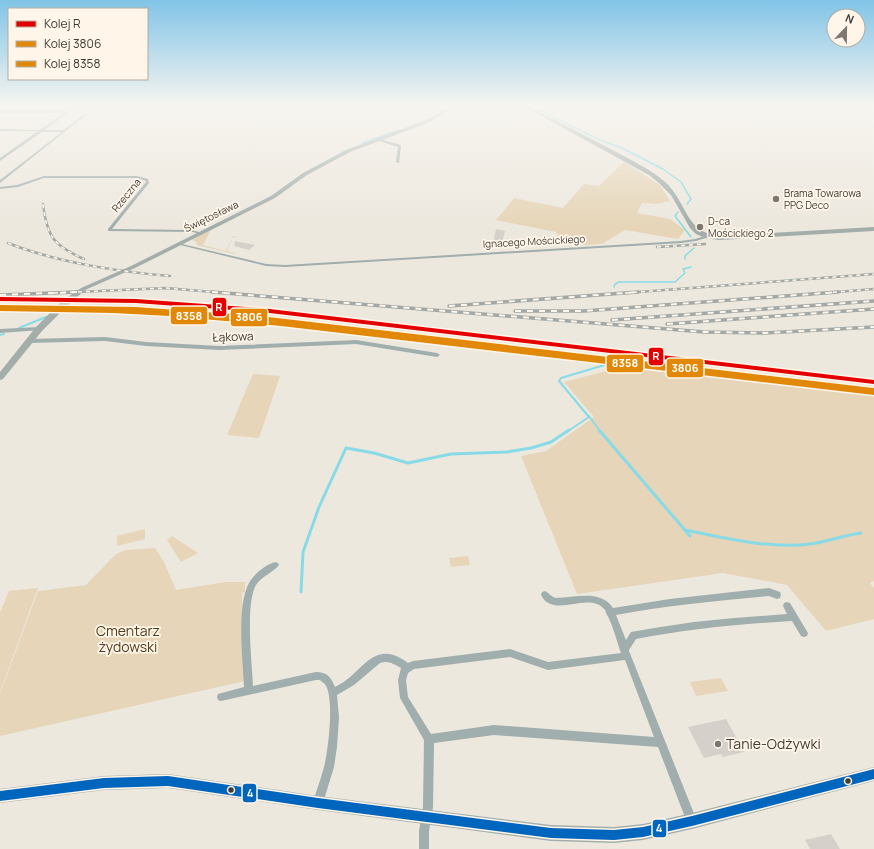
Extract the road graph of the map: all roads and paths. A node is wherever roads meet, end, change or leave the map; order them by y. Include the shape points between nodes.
1 (20, 146) edge
2 (46, 146) edge
3 (361, 146) edge
4 (399, 146) edge
5 (602, 146) edge
6 (0, 160) edge
7 (398, 162) dead end
8 (0, 182) edge
9 (0, 188) edge
10 (874, 229) edge
11 (199, 233) junction
12 (705, 237) junction
13 (185, 241) junction
14 (178, 244) junction
15 (197, 248) junction
16 (40, 329) junction
17 (0, 331) edge
18 (29, 341) junction
19 (437, 355) dead end
20 (0, 377) edge
21 (275, 565) dead end
22 (545, 595) dead end
23 (777, 595) dead end
24 (786, 606) dead end
25 (610, 612) junction
26 (794, 617) junction
27 (804, 633) dead end
28 (626, 652) junction
29 (408, 667) junction
30 (249, 691) junction
31 (332, 693) junction
32 (221, 697) dead end
33 (429, 739) junction
34 (660, 742) junction
35 (874, 774) edge
36 (0, 796) edge
37 (318, 803) junction
38 (427, 816) junction
39 (692, 821) junction
40 (424, 849) edge

1 - 6 street
2 - 8 street
3 - 11 street, Świętosława via 337,156 301,177 277,196
4 - 7 street
5 - 12 street via 659,180 673,193 695,231
9 - 11 street, Rzeczna via 17,186 44,177 144,178 148,182 109,230
10 - 12 street, Ignacego Mościckiego
11 - 13 street, Świętosława
12 - 15 street, Ignacego Mościckiego via 681,242 285,266 266,265
13 - 14 street, Świętosława
13 - 15 street, Ignacego Mościckiego
14 - 15 street, Ignacego Mościckiego
14 - 16 street, Świętosława via 83,289 65,303
16 - 17 street
16 - 18 street, Świętosława
18 - 19 street, Łąkowa via 105,339 213,348 356,342
18 - 20 street, Świętosława
21 - 30 street via 256,580 248,597 246,646
22 - 25 street via 549,600 557,602 597,600 605,603
23 - 25 street via 769,592 658,603
24 - 26 street
25 - 28 street
26 - 27 street
26 - 28 street via 674,628 634,635
28 - 29 street via 548,666 510,653
28 - 34 street
29 - 31 street via 389,657 373,661 353,681
29 - 33 street via 402,680 404,698
30 - 31 street via 323,676 328,681
30 - 32 street
31 - 37 street via 335,720 333,743 329,768
33 - 34 street via 494,730
33 - 38 street
34 - 39 street
35 - 39 street
36 - 37 street via 150,780 186,782
37 - 38 street
38 - 39 street via 551,833 585,835 644,832
38 - 40 street

